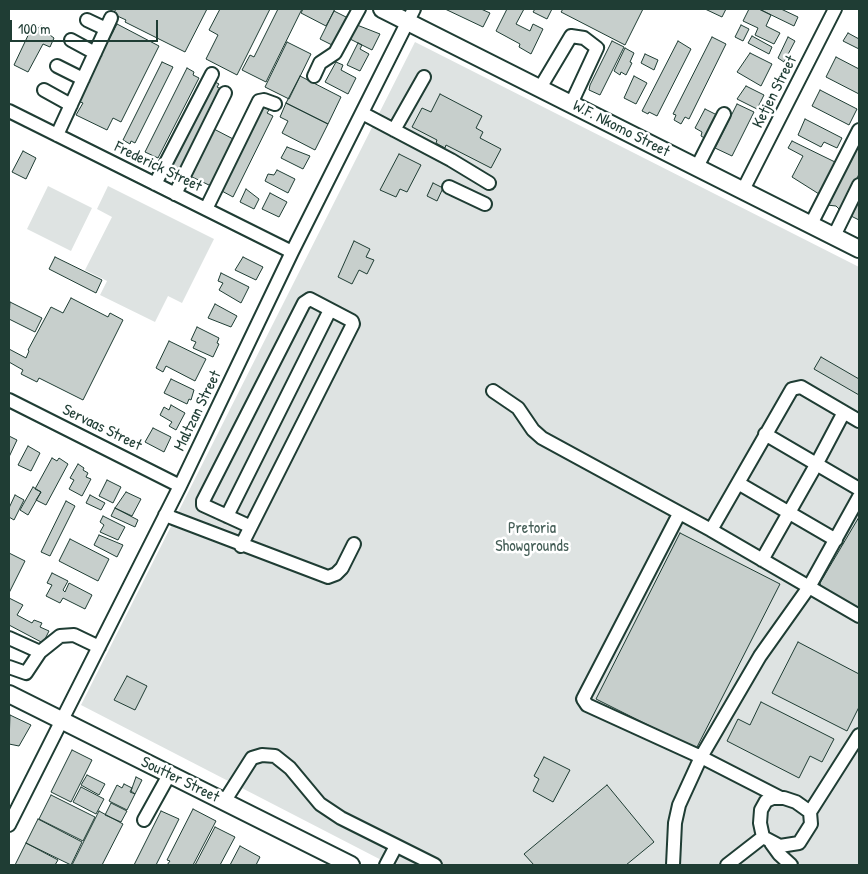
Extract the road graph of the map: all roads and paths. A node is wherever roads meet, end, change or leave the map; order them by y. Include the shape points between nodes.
1 (359, 9) edge
2 (382, 9) edge
3 (835, 9) edge
4 (411, 15) edge
5 (88, 20) dead end
6 (71, 40) dead end
7 (95, 53) junction
8 (57, 66) dead end
9 (212, 74) dead end
10 (314, 76) dead end
11 (424, 77) dead end
12 (83, 79) junction
13 (540, 88) junction
14 (44, 90) dead end
15 (225, 93) dead end
16 (275, 104) dead end
17 (571, 104) junction
18 (71, 105) junction
19 (9, 111) edge
20 (362, 113) junction
21 (724, 114) dead end
22 (394, 130) junction
23 (859, 130) edge
24 (57, 135) junction
25 (696, 167) junction
26 (155, 184) junction
27 (859, 185) edge
28 (449, 187) dead end
29 (743, 190) junction
30 (176, 194) junction
31 (468, 196) junction
32 (485, 204) dead end
33 (206, 209) junction
34 (811, 224) junction
35 (834, 236) junction
36 (859, 249) edge
37 (292, 252) junction
38 (330, 310) junction
39 (493, 391) dead end
40 (9, 400) edge
41 (844, 412) junction
42 (859, 421) edge
43 (765, 434) junction
44 (816, 465) junction
45 (738, 484) junction
46 (180, 486) junction
47 (859, 489) edge
48 (859, 497) edge
49 (789, 513) junction
50 (679, 514) junction
51 (165, 515) junction
52 (227, 516) junction
53 (250, 526) junction
54 (711, 530) junction
55 (836, 540) junction
56 (354, 544) dead end
57 (241, 546) junction
58 (762, 560) junction
59 (809, 587) junction
60 (859, 616) edge
61 (9, 638) edge
62 (99, 647) junction
63 (40, 652) junction
64 (10, 670) edge
65 (9, 694) edge
66 (62, 722) junction
67 (859, 735) edge
68 (701, 758) junction
69 (169, 775) junction
70 (780, 798) junction
71 (224, 802) junction
72 (810, 812) junction
73 (144, 820) dead end
74 (9, 825) edge
75 (767, 840) junction
76 (798, 843) junction
77 (396, 846) junction
78 (351, 865) edge
79 (386, 865) edge
80 (435, 865) edge
81 (673, 865) edge
82 (727, 865) edge
83 (791, 865) edge

1 - 10 street via 335,53 320,63
2 - 4 main road, W.F. Nkomo Street
3 - 29 street, Ketjen Street
4 - 13 main road, W.F. Nkomo Street
4 - 20 street, Maltzan Street
5 - 7 street via 109,24
6 - 7 street
7 - 12 street
8 - 12 street
9 - 26 street
11 - 22 street
12 - 18 street
13 - 17 main road, W.F. Nkomo Street
13 - 17 street via 571,36 584,38 597,48
14 - 18 street
15 - 30 street
16 - 33 street via 259,101
17 - 25 main road, W.F. Nkomo Street
18 - 24 street
19 - 24 street, Frederick Street
20 - 22 street
20 - 37 street, Maltzan Street
21 - 25 street
22 - 31 street via 484,180
23 - 34 street
24 - 26 street, Frederick Street
25 - 29 main road, W.F. Nkomo Street
26 - 30 street, Frederick Street
27 - 35 street
28 - 31 street
29 - 34 main road, W.F. Nkomo Street
30 - 33 street, Frederick Street
31 - 32 street
33 - 37 street, Frederick Street
34 - 35 main road, W.F. Nkomo Street
35 - 36 main road, W.F. Nkomo Street
37 - 46 street, Maltzan Street
38 - 52 street
38 - 52 street via 310,299 304,303 205,495 203,505
38 - 53 street via 353,324
39 - 50 street via 518,408 542,438
40 - 46 street, Servaas Street
41 - 42 street
41 - 43 street via 801,387 795,387 789,391
41 - 44 street
43 - 44 street
43 - 45 street
44 - 47 street
44 - 49 street
45 - 49 street
45 - 54 street
46 - 51 street, Maltzan Street
48 - 55 street
49 - 55 street
49 - 58 street
50 - 54 street
50 - 68 street via 583,700 593,708
51 - 57 street
51 - 62 street, Maltzan Street
52 - 53 street
53 - 57 street
54 - 58 street
55 - 59 street
56 - 57 street via 342,568 328,578
58 - 59 street
59 - 60 street
59 - 68 street via 760,656
61 - 63 street
62 - 63 street via 69,635 55,639
62 - 66 street, Maltzan Street
63 - 64 street via 26,673
65 - 66 main road, Soutter Street
66 - 69 main road, Soutter Street
66 - 74 street, Maltzan Street
67 - 72 street
68 - 70 street
68 - 81 street via 676,814
69 - 71 main road, Soutter Street
69 - 73 street
70 - 72 street via 796,802
70 - 75 street via 766,801 761,810
71 - 77 street via 252,758 275,756 290,768 320,804
71 - 78 main road, Soutter Street
72 - 76 street via 811,824
75 - 76 street via 786,846
75 - 82 street
75 - 83 street
76 - 83 street
77 - 79 street
77 - 80 street

